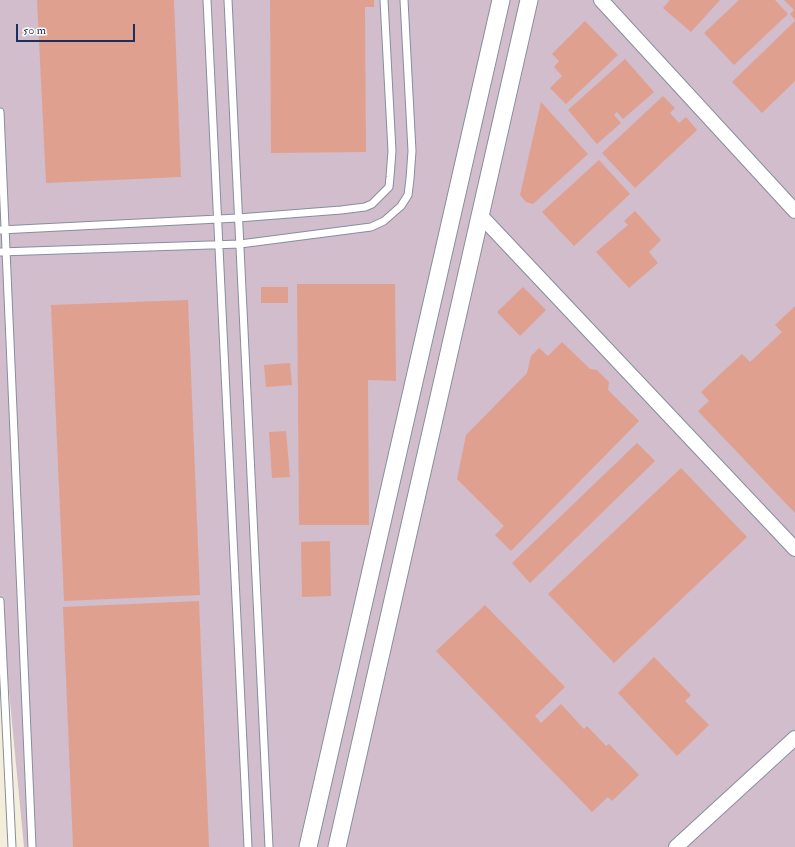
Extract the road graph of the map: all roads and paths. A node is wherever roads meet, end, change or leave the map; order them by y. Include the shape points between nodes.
1 (207, 0) edge
2 (228, 0) edge
3 (384, 0) edge
4 (404, 0) edge
5 (501, 0) edge
6 (530, 0) edge
7 (602, 0) edge
8 (0, 112) edge
9 (795, 211) edge
10 (481, 216) junction
11 (238, 218) junction
12 (218, 219) junction
13 (3, 230) edge
14 (240, 244) junction
15 (219, 245) junction
16 (3, 252) edge
17 (795, 548) edge
18 (0, 601) edge
19 (795, 738) edge
20 (12, 847) edge
21 (32, 847) edge
22 (248, 847) edge
23 (270, 847) edge
24 (308, 847) edge
25 (337, 847) edge
26 (676, 847) edge

1 - 12 lane
2 - 11 lane
3 - 11 lane via 392,151 389,187 372,204 365,207
4 - 14 lane via 412,151 408,195 405,200 384,221 371,227
5 - 24 street
6 - 10 street
7 - 9 street
8 - 13 lane
10 - 17 street
10 - 25 street
11 - 12 lane
11 - 14 lane
12 - 13 lane
12 - 15 lane
13 - 16 lane
14 - 15 lane
14 - 23 lane
15 - 16 lane
15 - 22 lane
16 - 21 lane
18 - 20 lane
19 - 26 street

